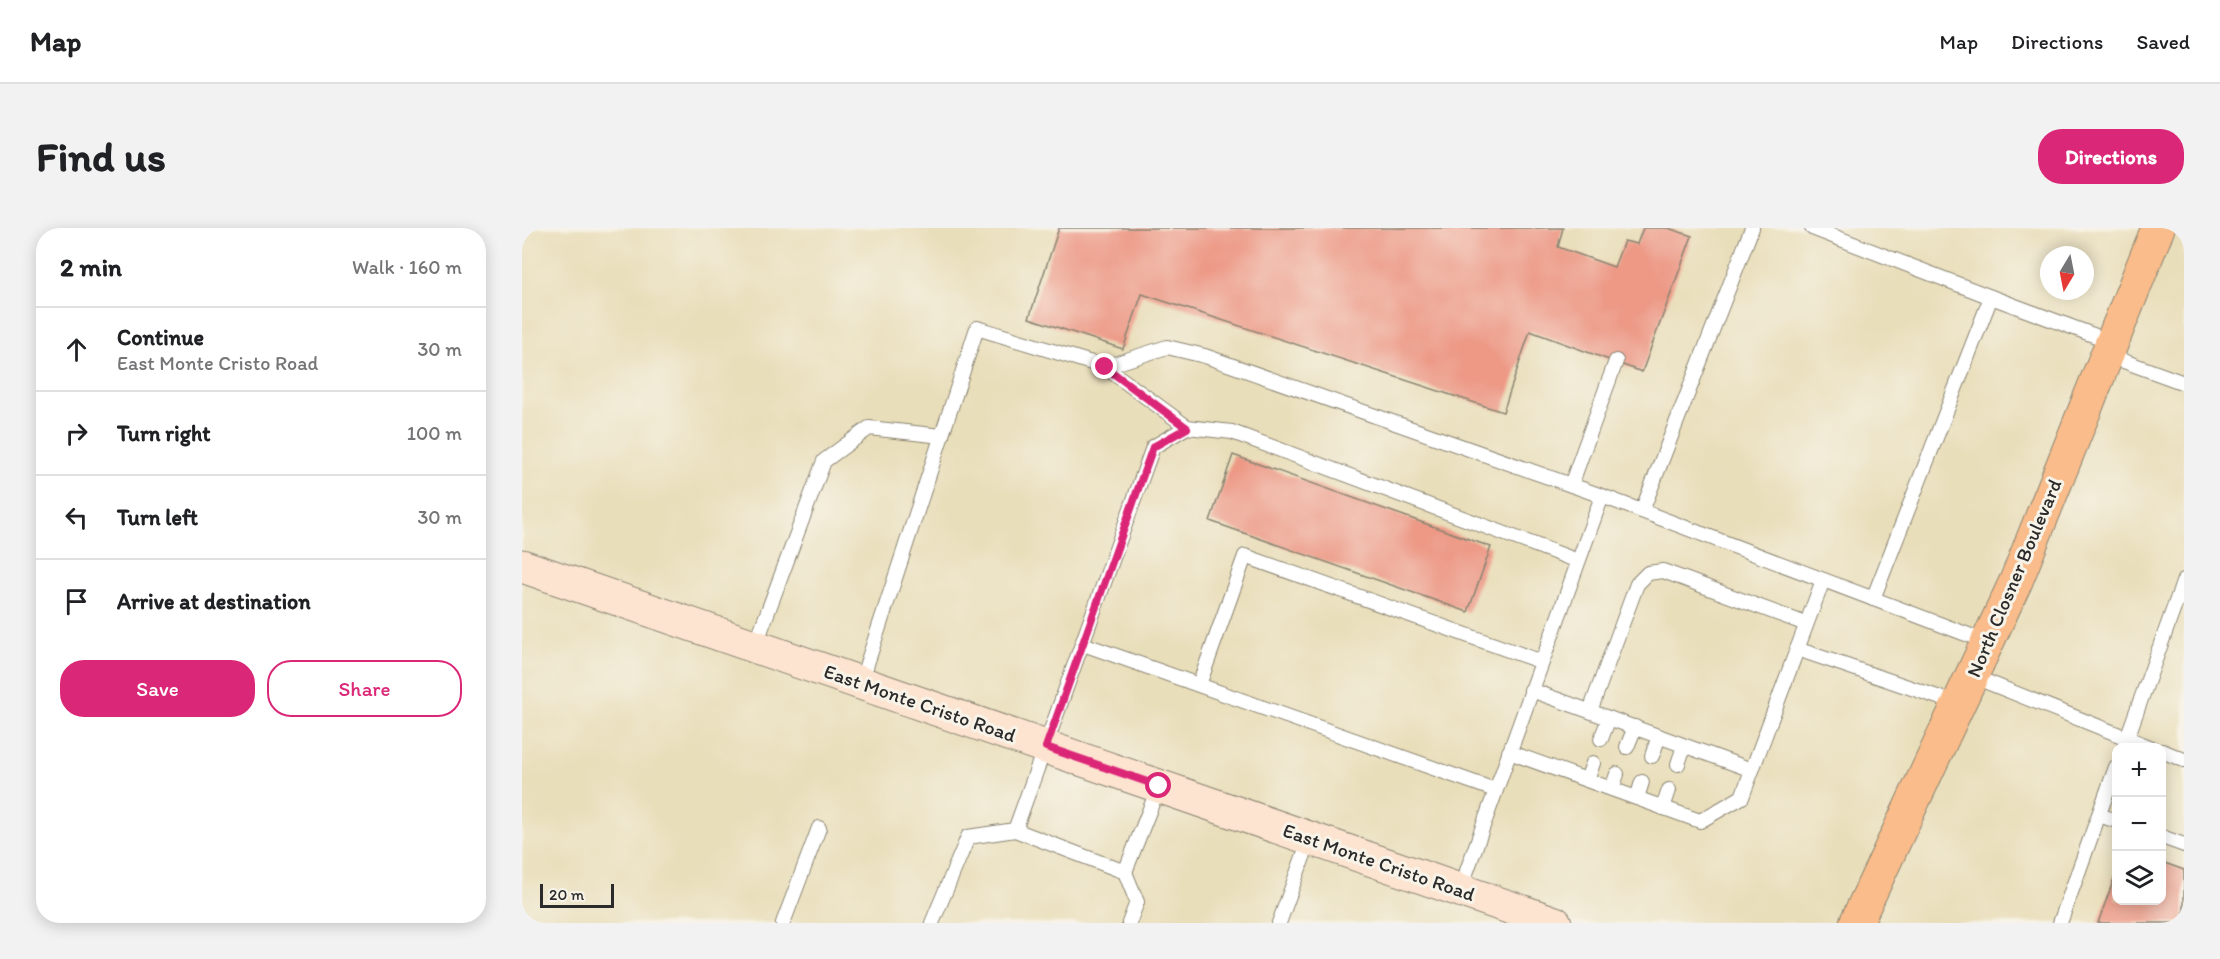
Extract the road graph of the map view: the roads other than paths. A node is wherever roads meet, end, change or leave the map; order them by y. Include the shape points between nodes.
1 (1752, 228) edge
2 (1812, 228) edge
3 (2158, 228) edge
4 (1991, 297) junction
5 (2109, 349) junction
6 (1616, 361) dead end
7 (1105, 367) junction
8 (2184, 383) edge
9 (1187, 428) junction
10 (942, 435) junction
11 (1571, 485) junction
12 (1602, 496) junction
13 (1642, 511) junction
14 (1578, 561) junction
15 (522, 566) edge
16 (1823, 580) junction
17 (2184, 580) edge
18 (1874, 599) junction
19 (1806, 624) junction
20 (1987, 642) junction
21 (1083, 644) junction
22 (755, 646) junction
23 (1797, 649) junction
24 (1542, 662) junction
25 (861, 682) junction
26 (1199, 685) junction
27 (1532, 690) junction
28 (1965, 690) junction
29 (1590, 711) junction
30 (1609, 718) junction
31 (1635, 727) junction
32 (1659, 736) junction
33 (1601, 739) dead end
34 (2125, 743) edge
35 (1684, 746) junction
36 (1046, 747) junction
37 (1627, 747) dead end
38 (1509, 752) junction
39 (2166, 753) edge
40 (1652, 756) dead end
41 (2184, 760) edge
42 (1593, 763) dead end
43 (1678, 764) dead end
44 (1752, 770) junction
45 (1617, 774) dead end
46 (2112, 778) edge
47 (1587, 780) junction
48 (1642, 782) dead end
49 (1159, 786) junction
50 (1612, 789) junction
51 (1496, 790) junction
52 (1669, 790) dead end
53 (1637, 798) junction
54 (1663, 808) junction
55 (2099, 815) junction
56 (2112, 820) edge
57 (819, 828) dead end
58 (1015, 830) junction
59 (1310, 838) junction
60 (2166, 838) edge
61 (2184, 845) edge
62 (1125, 872) junction
63 (1460, 890) junction
64 (783, 923) edge
65 (932, 923) edge
66 (1129, 923) edge
67 (1279, 923) edge
68 (1555, 923) edge
69 (1856, 923) edge
70 (2060, 923) edge

1 - 13 lane
2 - 4 lane
3 - 5 main road, North Closner Boulevard
4 - 5 lane
4 - 18 lane
5 - 8 lane
5 - 20 main road, North Closner Boulevard via 2016,581
6 - 11 lane
7 - 9 lane
7 - 10 lane via 978,328
7 - 11 lane via 1167,347 1205,356
9 - 14 lane via 1232,432
9 - 21 lane via 1153,447
10 - 22 lane via 869,428 824,460
10 - 25 lane
11 - 12 lane
12 - 13 lane
12 - 14 lane
13 - 16 lane
14 - 24 lane
15 - 22 main road, East Monte Cristo Road
16 - 18 lane
16 - 19 lane
17 - 34 lane
18 - 20 lane
19 - 23 lane
19 - 29 lane via 1663,572 1648,573 1637,584
20 - 28 main road, North Closner Boulevard
21 - 26 lane
21 - 36 lane
22 - 25 main road, East Monte Cristo Road
23 - 28 lane
23 - 44 lane
24 - 26 lane via 1245,556
24 - 27 lane
25 - 36 main road, East Monte Cristo Road
26 - 51 lane
27 - 29 lane
27 - 38 lane
28 - 34 lane
28 - 69 main road, North Closner Boulevard
29 - 30 lane
30 - 31 lane
30 - 33 lane
31 - 32 lane
31 - 37 lane
32 - 35 lane
32 - 40 lane
35 - 43 lane
35 - 44 lane
36 - 49 main road, East Monte Cristo Road
36 - 58 lane
38 - 47 lane
38 - 51 lane
39 - 41 lane
42 - 47 lane
44 - 54 lane via 1742,796 1700,821
45 - 50 lane
46 - 55 lane
47 - 50 lane
48 - 53 lane
49 - 59 main road, East Monte Cristo Road
49 - 62 lane
50 - 53 lane
51 - 63 lane
52 - 54 lane
53 - 54 lane
55 - 56 lane
55 - 70 lane
57 - 64 lane
58 - 62 lane
58 - 65 lane via 968,837
59 - 63 main road, East Monte Cristo Road
59 - 67 lane
60 - 61 lane
62 - 66 lane via 1137,902
63 - 68 main road, East Monte Cristo Road

